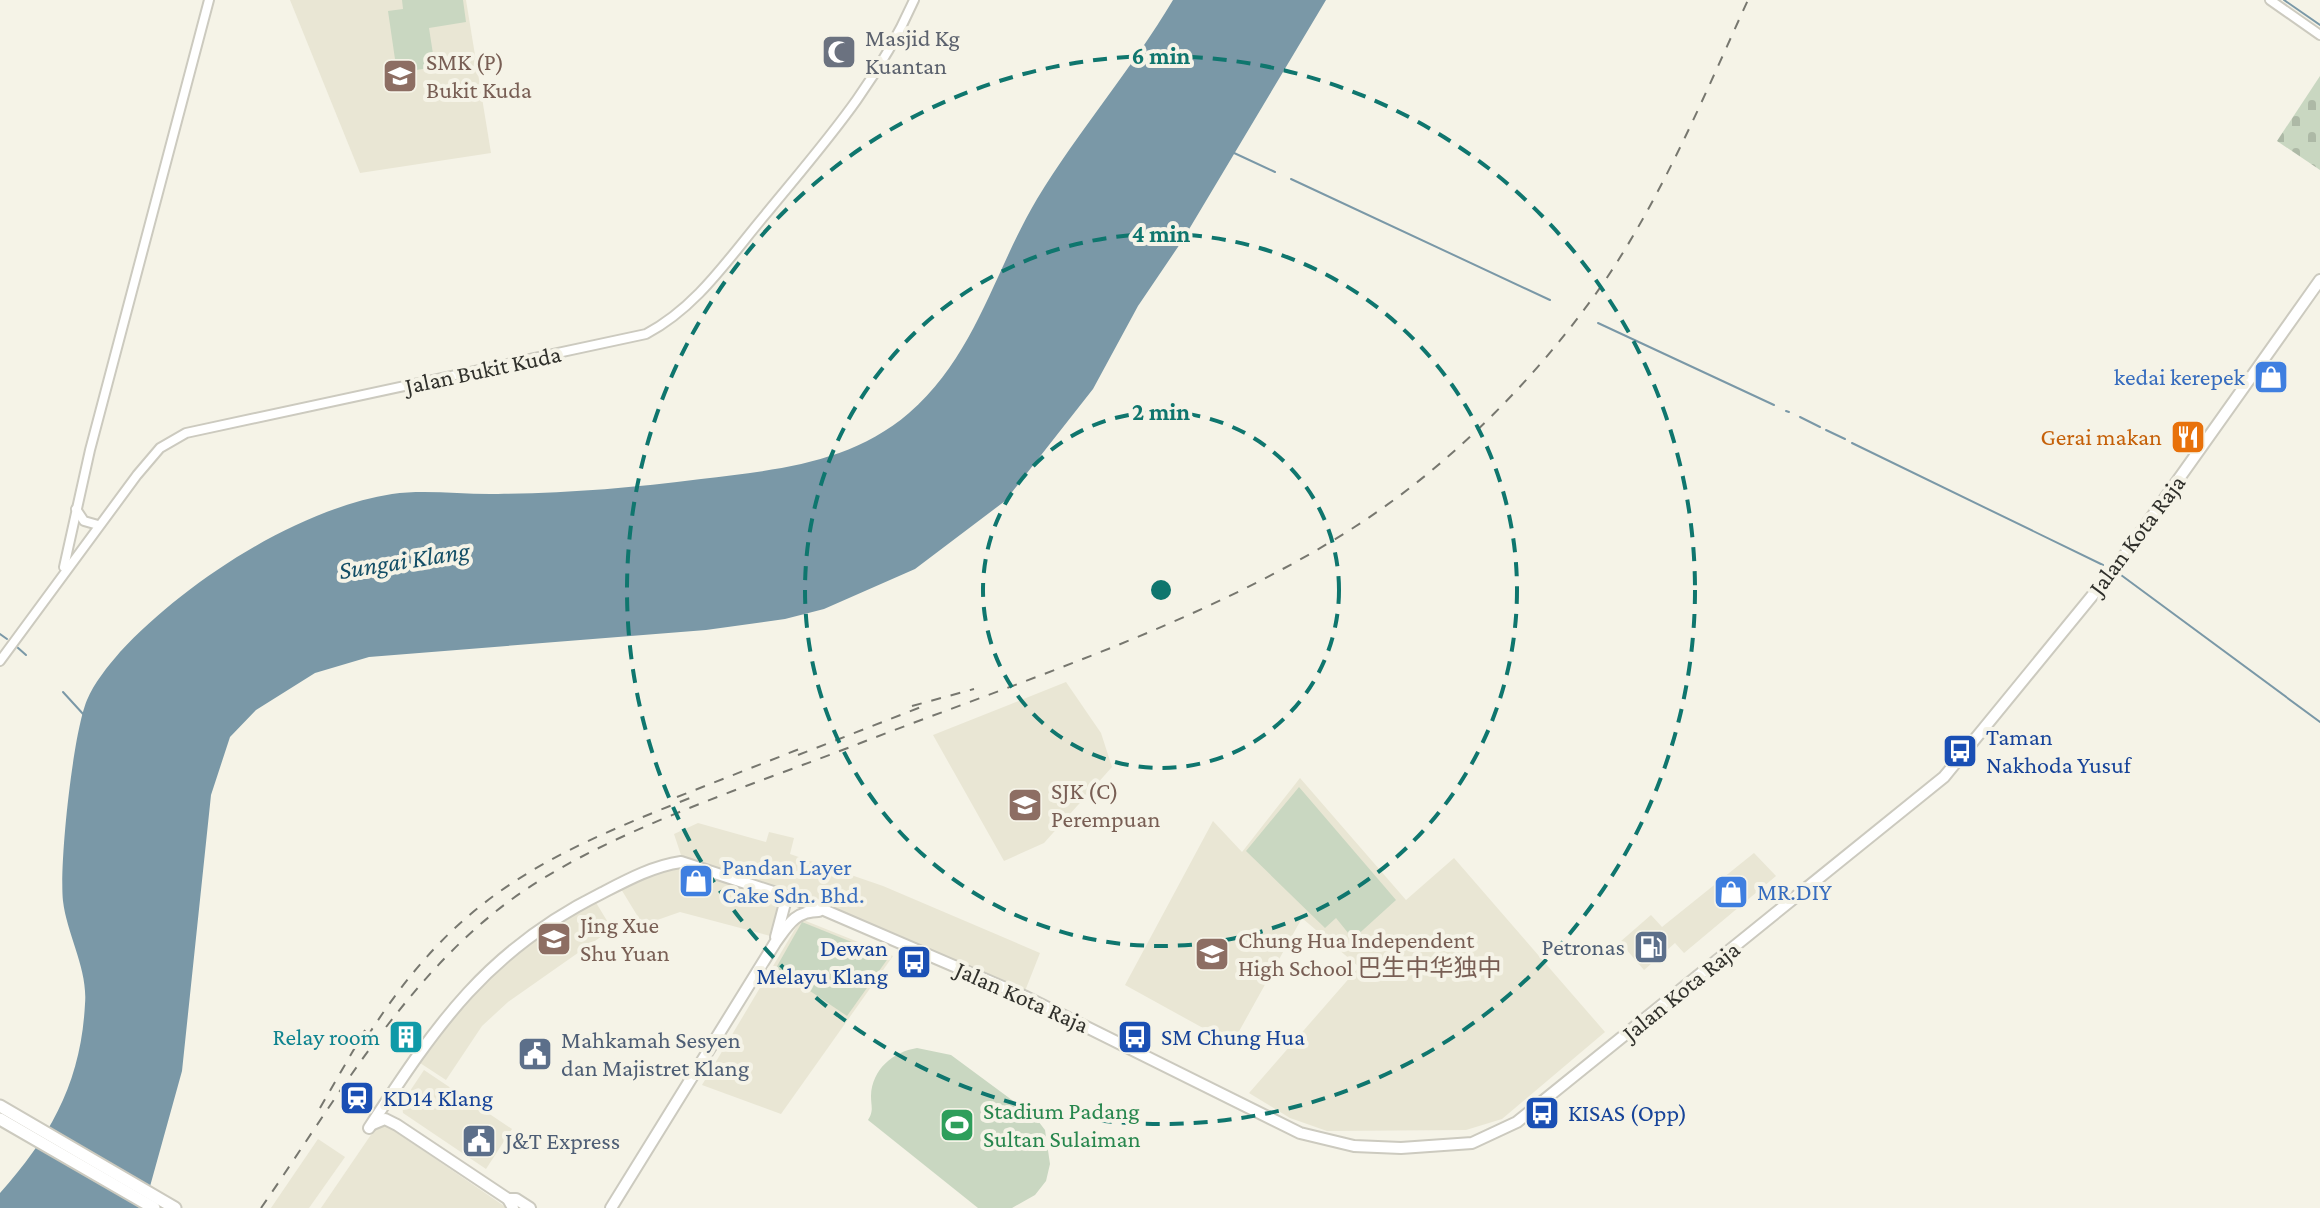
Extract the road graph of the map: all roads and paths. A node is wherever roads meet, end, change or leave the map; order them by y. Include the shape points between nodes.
1 (209, 0) edge
2 (914, 0) edge
3 (2270, 0) edge
4 (2320, 35) edge
5 (2320, 280) edge
6 (76, 508) junction
7 (73, 522) junction
8 (98, 525) junction
9 (87, 540) junction
10 (63, 572) junction
11 (0, 661) edge
12 (781, 893) junction
13 (821, 911) junction
14 (775, 943) junction
15 (389, 1098) junction
16 (0, 1106) edge
17 (0, 1119) edge
18 (397, 1125) junction
19 (511, 1204) edge
20 (154, 1208) edge
21 (175, 1208) edge
22 (530, 1208) edge
23 (611, 1208) edge

1 - 6 street
2 - 8 street, Jalan Bukit Kuda via 867,88 711,283 674,319 646,334 186,433 160,448
3 - 4 street
5 - 13 main road, Jalan Kota Raja via 2119,563 1944,777 1517,1122 1488,1138 1401,1148 1354,1146 1300,1133 1075,1019
6 - 7 street
6 - 8 street via 84,521
7 - 9 street
7 - 10 street
8 - 9 street, Jalan Bukit Kuda
9 - 10 street, Jalan Bukit Kuda
10 - 11 street, Jalan Bukit Kuda
12 - 13 main road, Jalan Kota Raja
12 - 14 main road via 785,903
12 - 15 main road, Jalan Kota Raja via 681,862 582,902 478,978
13 - 14 main road via 794,917
14 - 23 main road
15 - 18 main road via 386,1111
15 - 18 main road, Jalan Kota Raja via 369,1128 380,1120
16 - 21 highway
17 - 20 highway
18 - 19 main road
19 - 22 main road

